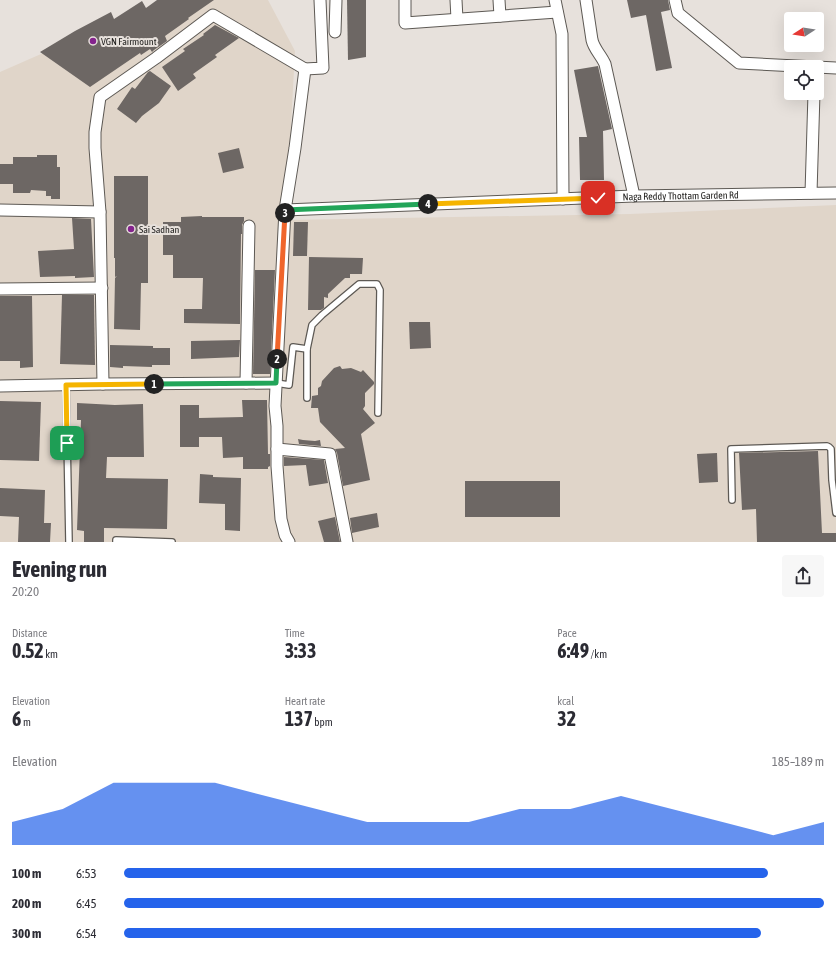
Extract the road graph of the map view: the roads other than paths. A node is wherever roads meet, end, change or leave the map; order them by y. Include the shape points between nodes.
1 (320, 0) edge
2 (336, 0) edge
3 (405, 0) edge
4 (456, 0) edge
5 (499, 0) edge
6 (555, 0) edge
7 (586, 0) edge
8 (675, 0) edge
9 (558, 12) junction
10 (500, 16) junction
11 (457, 19) junction
12 (335, 32) dead end
13 (784, 65) edge
14 (824, 67) edge
15 (836, 68) edge
16 (305, 69) junction
17 (814, 100) edge
18 (811, 193) junction
19 (836, 193) edge
20 (634, 196) junction
21 (562, 199) junction
22 (0, 210) edge
23 (285, 210) junction
24 (100, 212) junction
25 (249, 226) dead end
26 (102, 288) junction
27 (0, 289) edge
28 (307, 350) junction
29 (246, 383) junction
30 (276, 383) junction
31 (103, 384) junction
32 (66, 385) junction
33 (0, 386) edge
34 (307, 398) dead end
35 (378, 413) dead end
36 (277, 449) junction
37 (732, 500) dead end
38 (836, 512) edge
39 (69, 542) edge
40 (116, 542) edge
41 (172, 542) edge
42 (289, 542) edge
43 (347, 542) edge

1 - 16 street via 323,68
2 - 12 street
3 - 11 street via 405,22
4 - 11 street
5 - 10 street
6 - 9 street
7 - 20 street via 592,40 605,64
8 - 13 street via 678,13 739,63
9 - 10 street
9 - 21 street via 562,34
10 - 11 street
14 - 15 street
16 - 23 street
16 - 24 street via 213,15 100,97 95,148
17 - 18 street
18 - 19 street, Naga Reddy Thottam Garden Rd
18 - 20 street, Naga Reddy Thottam Garden Rd
20 - 21 street, Naga Reddy Thottam Garden Rd
21 - 23 street, Naga Reddy Thottam Garden Rd
22 - 24 street
23 - 30 street
24 - 26 street
25 - 29 street
26 - 27 street
26 - 31 street
28 - 30 lane via 293,347 289,385
28 - 34 lane
28 - 35 lane via 312,324 358,284 377,284 380,290
29 - 30 street
29 - 31 street
30 - 36 street
31 - 32 street
32 - 33 street
32 - 39 lane
36 - 42 street via 281,519
36 - 43 street via 330,454
37 - 38 lane via 730,448 827,446 831,449
40 - 41 lane

